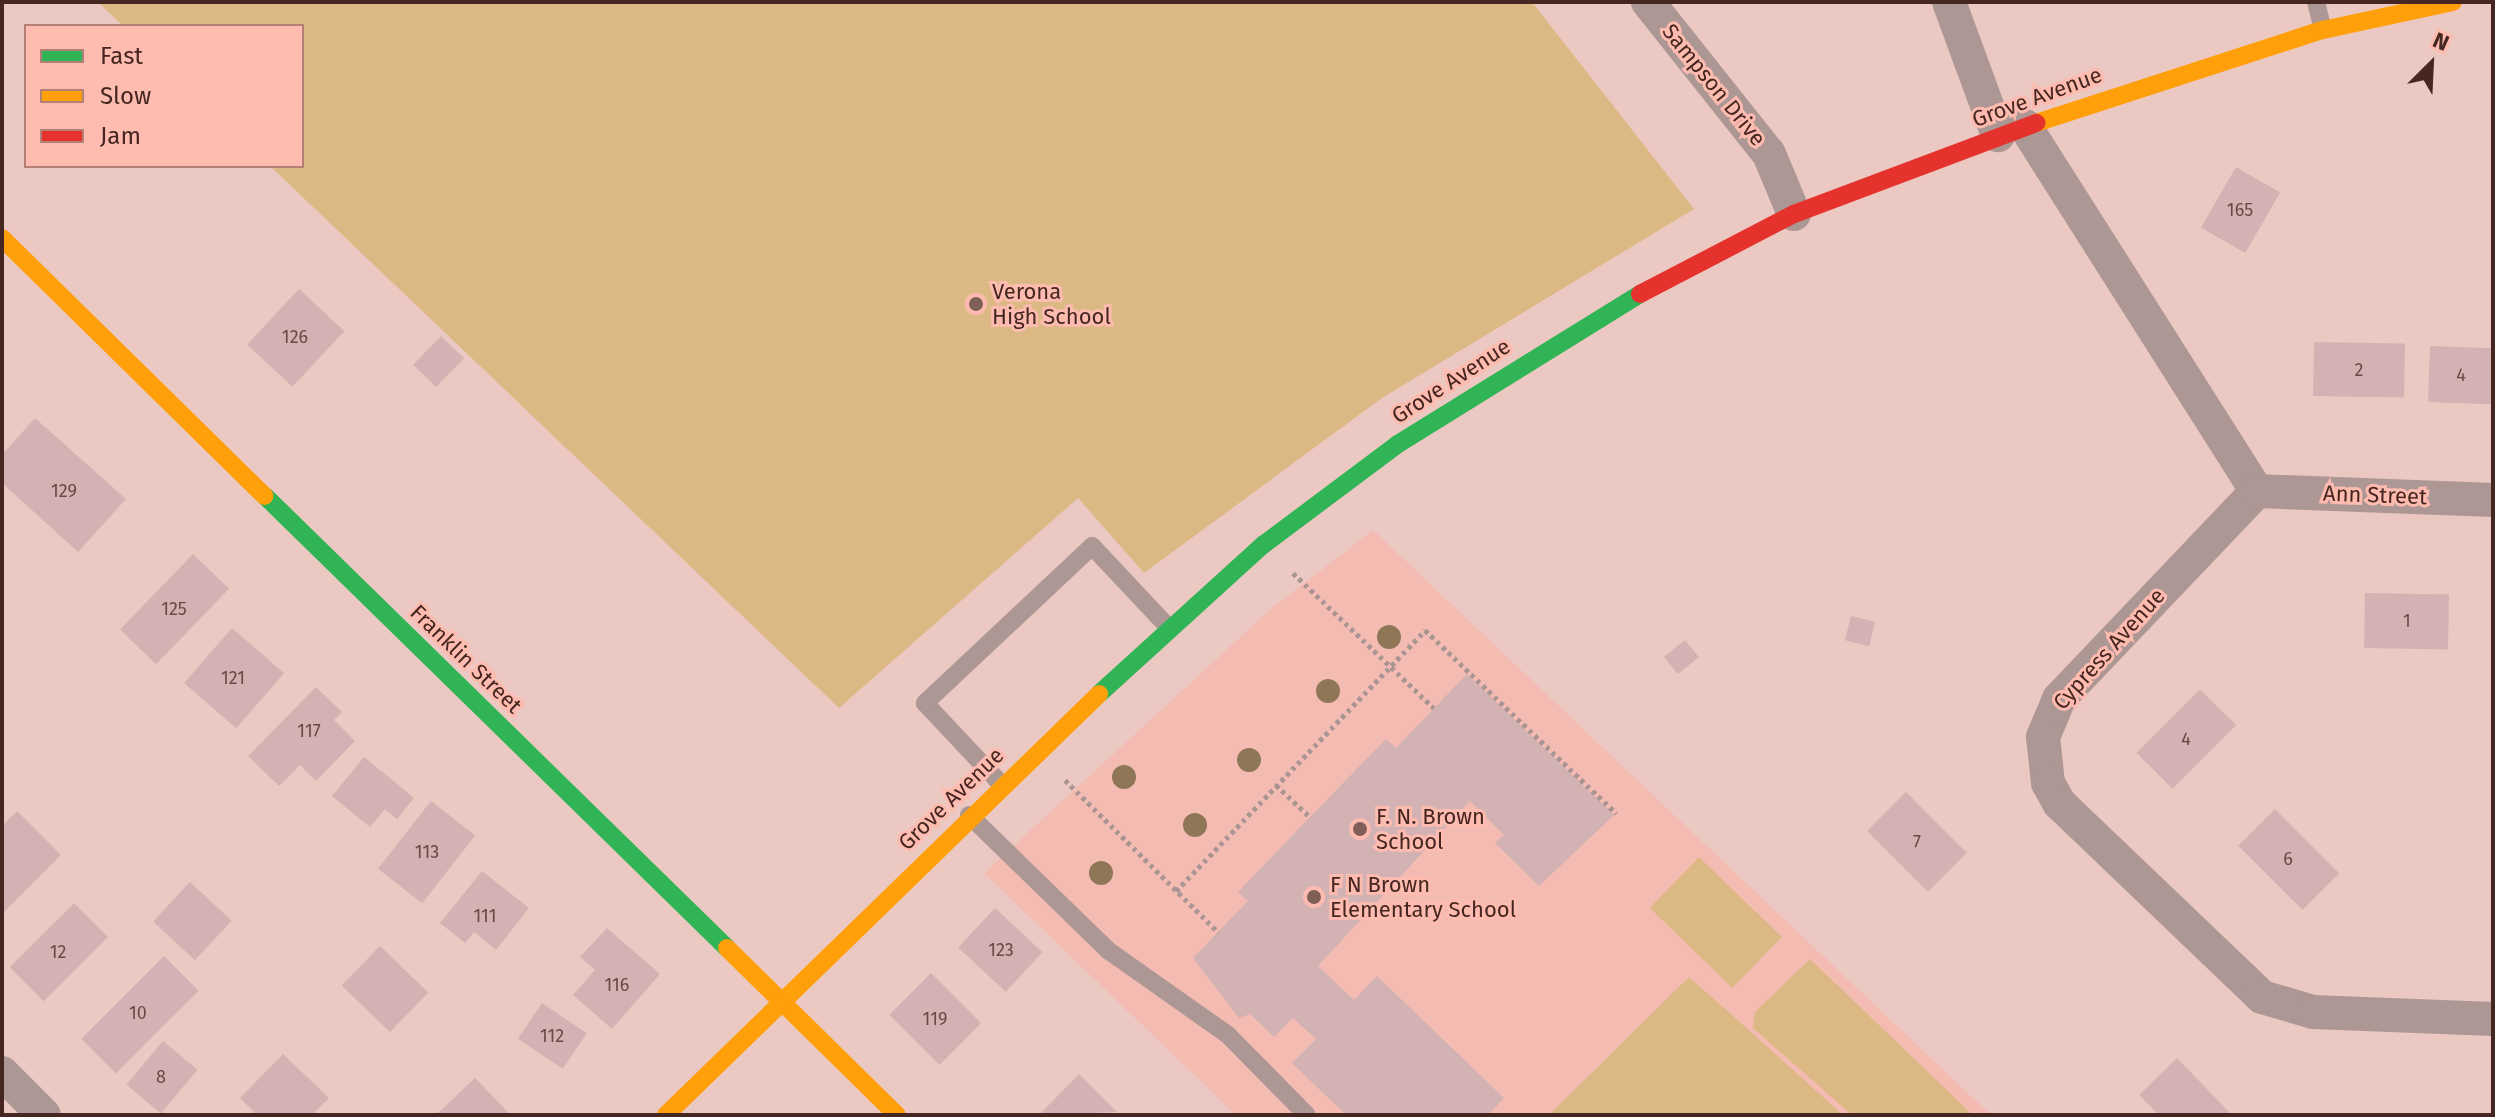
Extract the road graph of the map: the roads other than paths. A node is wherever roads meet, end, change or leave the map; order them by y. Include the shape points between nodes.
1 (1648, 2) edge
2 (1949, 2) edge
3 (2316, 2) edge
4 (2453, 2) edge
5 (2323, 30) junction
6 (2011, 131) junction
7 (1794, 214) junction
8 (2, 238) edge
9 (2257, 491) junction
10 (2493, 500) edge
11 (1168, 627) junction
12 (1001, 784) junction
13 (969, 815) junction
14 (780, 1000) junction
15 (2493, 1019) edge
16 (2, 1073) edge
17 (44, 1115) edge
18 (666, 1115) edge
19 (897, 1115) edge
20 (1307, 1115) edge

1 - 7 street, Sampson Drive via 1769,154
2 - 6 street
3 - 5 lane
4 - 5 street, Grove Avenue
5 - 6 street, Grove Avenue
6 - 7 street, Grove Avenue
6 - 9 street
7 - 11 street, Grove Avenue via 1584,324 1398,444 1263,545
8 - 14 street, Franklin Street
9 - 10 street, Ann Street
9 - 15 street, Cypress Avenue via 2059,699 2043,737 2048,783 2059,803 2262,997 2313,1012
11 - 12 street, Grove Avenue
11 - 12 lane via 1092,546 947,682 925,703
12 - 13 street, Grove Avenue
13 - 14 street, Grove Avenue
13 - 20 lane via 1109,951 1228,1035
14 - 18 street, Grove Avenue
14 - 19 street, Franklin Street
16 - 17 street

